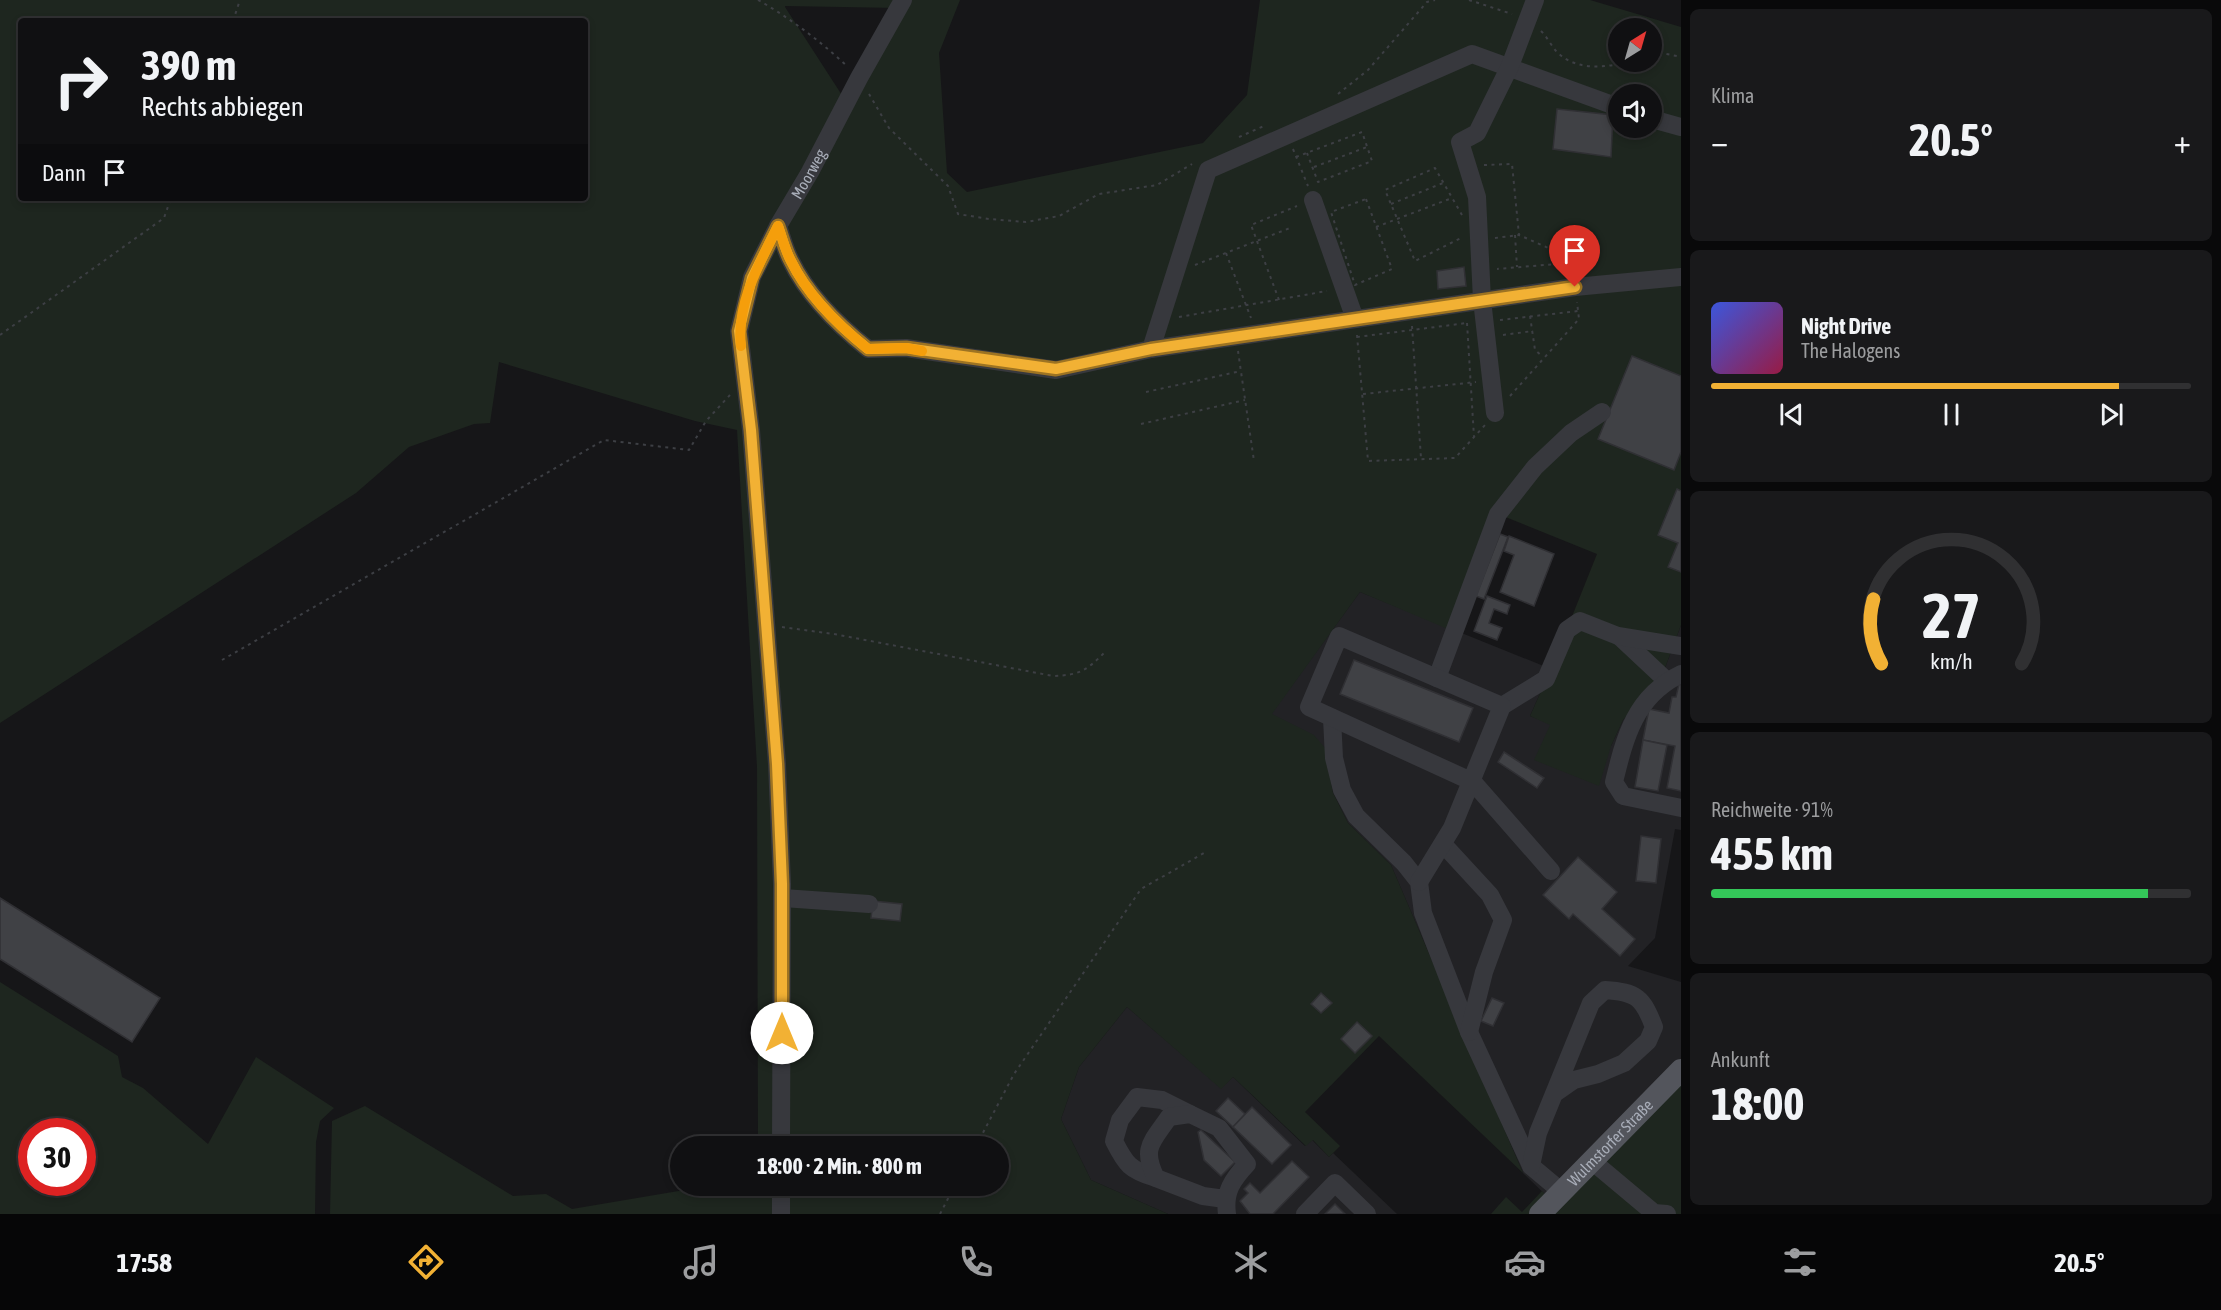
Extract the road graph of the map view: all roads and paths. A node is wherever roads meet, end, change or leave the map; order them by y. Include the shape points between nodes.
1 (240, 0) edge
2 (758, 0) edge
3 (903, 0) edge
4 (1435, 0) edge
5 (1469, 0) edge
6 (1535, 0) edge
7 (1426, 1) edge
8 (234, 18) edge
9 (1529, 19) junction
10 (1662, 53) edge
11 (1681, 57) edge
12 (1510, 66) junction
13 (1608, 67) edge
14 (859, 78) junction
15 (1336, 96) dead end
16 (1608, 103) edge
17 (1274, 122) dead end
18 (1662, 122) edge
19 (1681, 127) edge
20 (1233, 141) dead end
21 (1291, 144) dead end
22 (1367, 147) junction
23 (1307, 153) junction
24 (1296, 157) junction
25 (1194, 163) dead end
26 (1479, 165) dead end
27 (1313, 167) junction
28 (1443, 183) junction
29 (1452, 198) junction
30 (1313, 200) junction
31 (170, 201) edge
32 (1391, 204) junction
33 (1462, 216) dead end
34 (1397, 220) junction
35 (778, 226) junction
36 (1376, 227) junction
37 (1290, 228) dead end
38 (1475, 233) junction
39 (1515, 235) junction
40 (1519, 235) junction
41 (1257, 241) junction
42 (1226, 253) junction
43 (1517, 267) junction
44 (1487, 270) dead end
45 (1175, 273) junction
46 (1681, 277) edge
47 (1575, 287) junction
48 (1345, 288) junction
49 (1279, 300) junction
50 (1482, 300) junction
51 (1246, 306) junction
52 (1410, 311) junction
53 (1578, 311) junction
54 (1530, 316) junction
55 (1160, 320) junction
56 (1476, 322) junction
57 (1356, 328) junction
58 (1412, 330) junction
59 (1533, 331) junction
60 (1257, 333) junction
61 (0, 335) edge
62 (1502, 336) dead end
63 (1236, 337) junction
64 (1151, 349) junction
65 (1544, 358) junction
66 (1241, 371) junction
67 (746, 378) junction
68 (1470, 382) junction
69 (1498, 385) junction
70 (1416, 388) junction
71 (1146, 392) dead end
72 (1362, 394) junction
73 (1245, 400) junction
74 (1602, 412) dead end
75 (1495, 413) joint
76 (1141, 424) dead end
77 (1474, 436) junction
78 (1421, 459) junction
79 (1254, 461) dead end
80 (767, 625) junction
81 (1618, 636) junction
82 (1681, 646) edge
83 (1105, 652) dead end
84 (222, 660) dead end
85 (1437, 678) junction
86 (1674, 678) edge
87 (1502, 706) junction
88 (1332, 718) junction
89 (1473, 782) junction
90 (1681, 808) edge
91 (1443, 844) junction
92 (1204, 853) dead end
93 (1551, 871) dead end
94 (1419, 882) junction
95 (783, 898) junction
96 (869, 904) dead end
97 (1469, 1032) junction
98 (1681, 1070) edge
99 (1554, 1094) junction
100 (1190, 1114) junction
101 (781, 1136) edge
102 (981, 1136) edge
103 (1592, 1161) junction
104 (1531, 1166) junction
105 (1156, 1178) junction
106 (1562, 1192) junction
107 (781, 1196) edge
108 (949, 1196) edge
109 (1226, 1207) edge
110 (781, 1214) edge
111 (940, 1214) edge
112 (1305, 1214) edge
113 (1367, 1214) edge
114 (1540, 1214) edge
115 (1667, 1214) edge

1 - 8 path
2 - 14 path via 827,47
3 - 14 street, Moorweg
4 - 7 path
5 - 9 path
6 - 9 street
7 - 15 path via 1368,70
9 - 12 street
9 - 13 path via 1566,59 1590,68
10 - 11 path
12 - 16 street
12 - 38 street via 1477,133 1460,141 1477,197
12 - 45 street via 1472,54 1208,170
14 - 25 path via 890,128 948,186 958,214 1026,222 1059,216 1099,194 1157,184
14 - 35 street, Moorweg
17 - 20 path
18 - 19 street
21 - 24 path
22 - 23 path via 1362,132
22 - 27 path
22 - 27 path via 1372,161 1318,182
23 - 24 path
23 - 27 path
24 - 30 path
26 - 40 path via 1512,164
28 - 29 path
28 - 32 path
28 - 32 path via 1435,168 1385,190
29 - 33 path
29 - 34 path
30 - 41 path via 1251,225
30 - 48 street
31 - 61 path via 164,218
32 - 34 path
34 - 36 path
34 - 38 path via 1415,261
35 - 64 street via 790,261 808,289 868,349 906,348 1056,369
35 - 67 street, Moorweg via 752,278 739,331
36 - 36 path via 1392,269 1354,285 1330,212 1366,199
37 - 41 path
38 - 39 path via 1484,233 1484,239
38 - 50 street
39 - 40 path
39 - 43 path
40 - 43 path via 1580,262
41 - 42 path
41 - 49 path
42 - 45 path
42 - 51 path
43 - 44 path
45 - 55 street
46 - 47 street
47 - 50 street
47 - 53 path
48 - 49 path
48 - 57 street
49 - 51 path
50 - 52 street
50 - 56 street
51 - 55 path
51 - 60 path
52 - 57 street
52 - 58 path
53 - 54 path
53 - 65 path via 1579,319
54 - 56 path
54 - 59 path
55 - 64 street
56 - 58 path
56 - 68 path
56 - 69 street
57 - 58 path
57 - 60 street
57 - 72 path
58 - 70 path
59 - 62 path
59 - 65 path via 1535,350
60 - 63 street
63 - 64 street
63 - 66 path
65 - 69 path via 1506,400
66 - 71 path
66 - 73 path
67 - 80 street, Moorweg
67 - 84 path via 706,421 689,450 604,440
68 - 69 path
68 - 70 path
68 - 77 path
69 - 75 street
70 - 72 path
70 - 78 path
72 - 78 path via 1368,460
73 - 76 path
73 - 79 path
74 - 85 street via 1570,433 1535,467 1498,514
75 - 77 path
77 - 78 path via 1455,458
80 - 83 path via 1053,676 1076,675 1089,669
80 - 95 street, Moorweg
81 - 82 street
81 - 86 street
81 - 87 street via 1580,621 1566,630 1546,679
85 - 87 street
85 - 88 street via 1339,636 1309,707
86 - 90 street via 1639,711 1630,726 1614,782 1623,796
87 - 89 street
88 - 89 street
88 - 94 street via 1334,758 1342,790 1356,816
89 - 91 street
89 - 93 street
91 - 94 street
91 - 97 street via 1490,895 1503,920 1484,972
92 - 102 path via 1141,889 1014,1074
94 - 97 street via 1423,913
95 - 96 street
95 - 101 street, Moorweg
97 - 104 street
98 - 103 main road, Wulmstorfer Straße
99 - 99 street via 1591,1002 1605,990 1625,992 1646,1005 1654,1027 1648,1041 1624,1063 1574,1080
99 - 104 street via 1538,1133
100 - 105 street via 1169,1117 1150,1145 1149,1163
100 - 105 street via 1162,1100 1137,1097 1120,1120 1114,1140 1123,1160 1134,1171
100 - 109 street via 1219,1128 1247,1164 1234,1177
103 - 106 main road, Wulmstorfer Straße
103 - 115 street via 1654,1213
104 - 106 street
105 - 109 street
106 - 114 main road, Wulmstorfer Straße
107 - 110 street
108 - 111 path
112 - 113 street via 1335,1183

